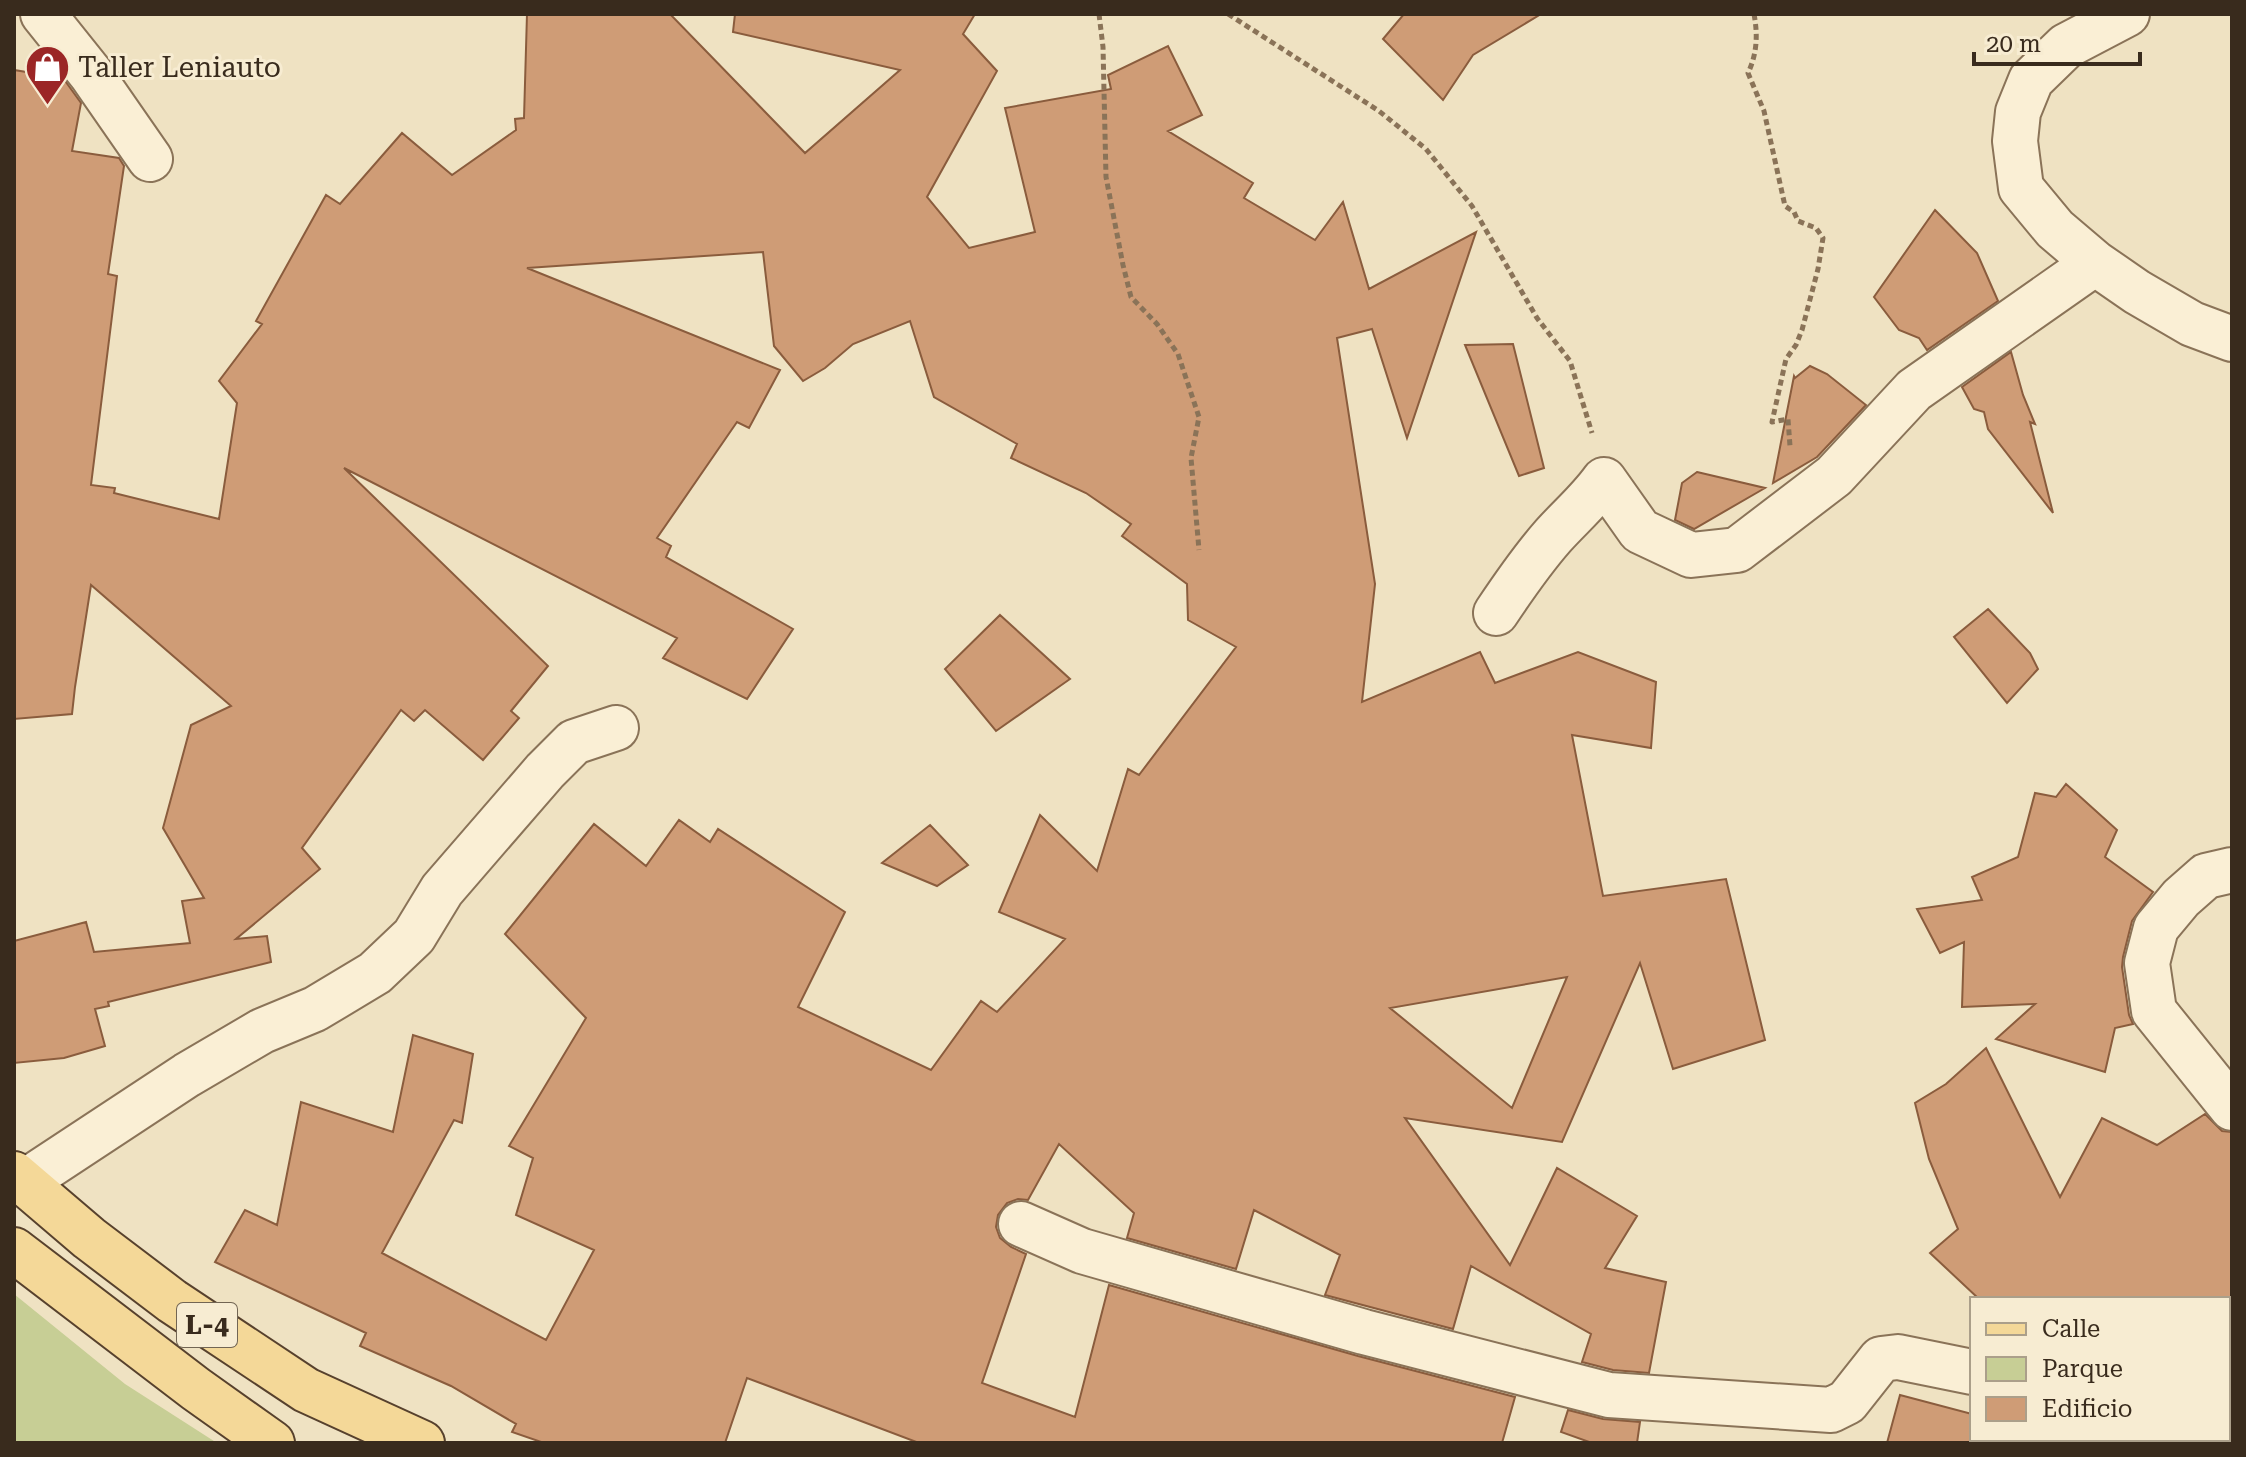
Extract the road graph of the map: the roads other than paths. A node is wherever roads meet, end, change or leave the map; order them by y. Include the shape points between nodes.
1 (43, 14) edge
2 (2127, 14) edge
3 (150, 159) dead end
4 (2095, 263) junction
5 (2232, 339) edge
6 (1496, 613) dead end
7 (616, 728) dead end
8 (2232, 870) edge
9 (2232, 1108) edge
10 (19, 1179) edge
11 (1021, 1224) dead end
12 (14, 1250) edge
13 (1970, 1372) edge
14 (272, 1443) edge
15 (422, 1443) edge

1 - 3 street
2 - 4 street via 2066,46 2031,80 2018,112 2015,141 2021,188 2055,229
4 - 5 street via 2192,324
4 - 6 street via 1914,390 1834,476 1737,550 1691,555 1640,531 1604,480 1554,535
7 - 10 street via 574,742 545,771 442,890 414,936 375,973 315,1009 262,1031
8 - 9 street via 2206,876 2181,898 2156,928 2147,963 2154,1011
10 - 15 main road, L-4 via 172,1301 306,1390
11 - 13 street via 1082,1251 1609,1395 1831,1410 1847,1402 1881,1359 1898,1357
12 - 14 main road, L-4

